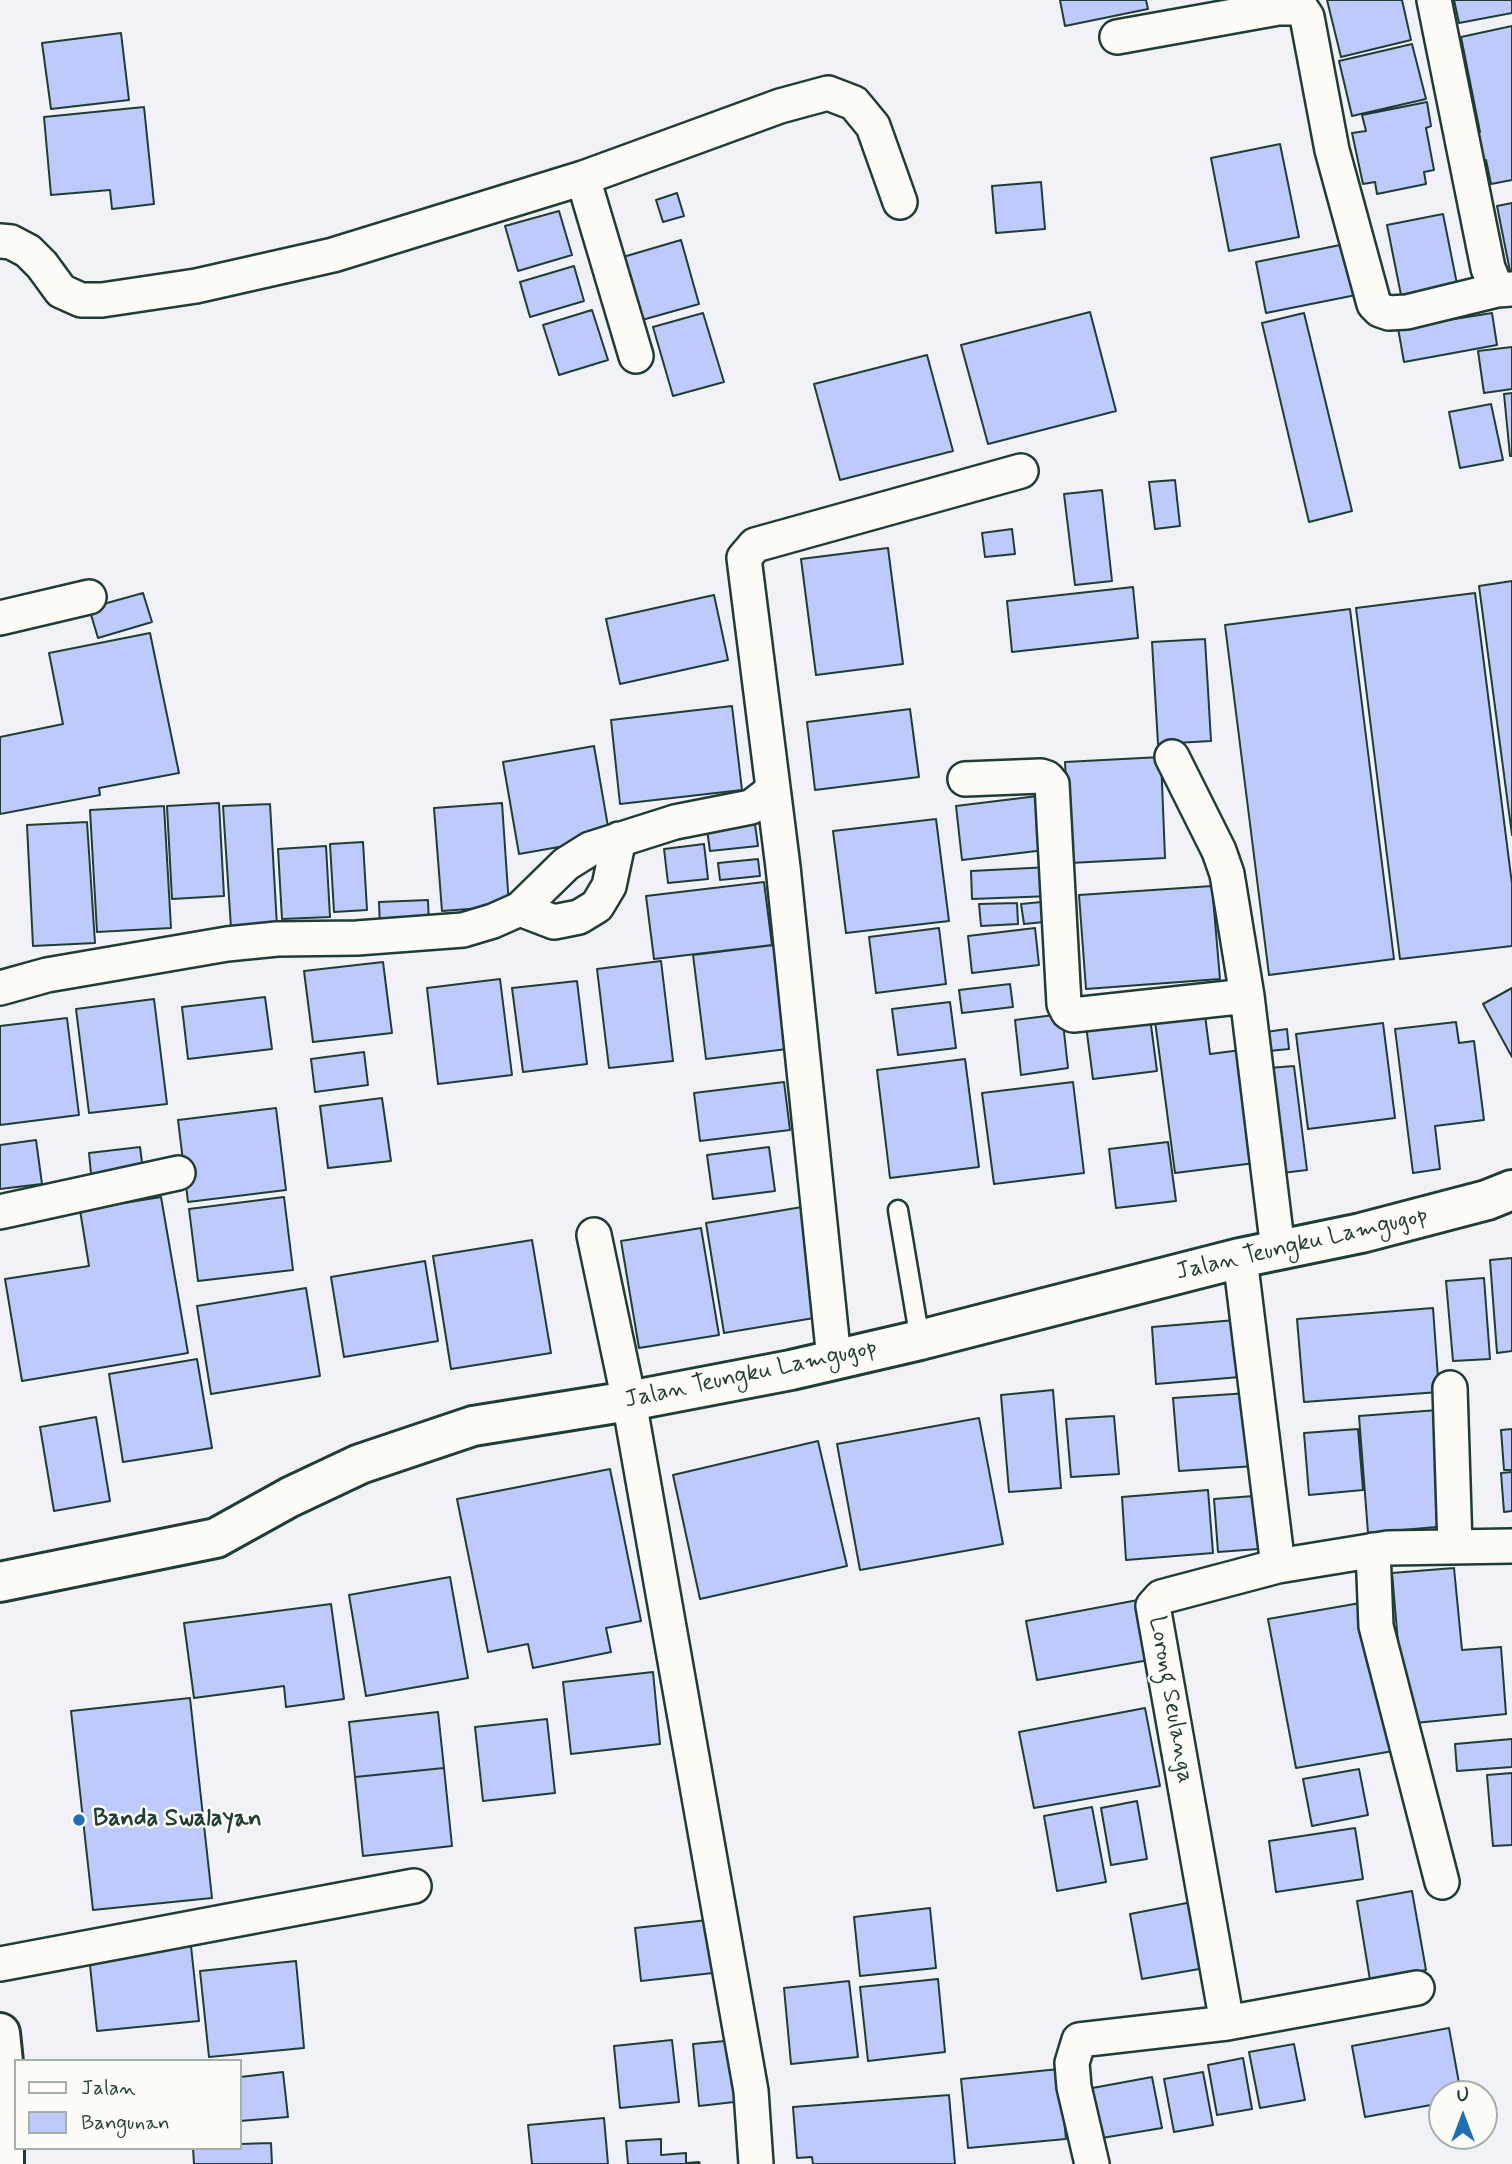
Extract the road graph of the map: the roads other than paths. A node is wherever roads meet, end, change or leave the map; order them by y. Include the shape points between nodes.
1 (1434, 0) edge
2 (1117, 37) dead end
3 (583, 178) junction
4 (900, 202) dead end
5 (0, 241) edge
6 (1504, 289) edge
7 (636, 356) dead end
8 (1021, 471) dead end
9 (89, 597) dead end
10 (0, 618) edge
11 (1172, 757) dead end
12 (965, 779) dead end
13 (774, 790) junction
14 (619, 839) junction
15 (520, 909) junction
16 (0, 988) edge
17 (1247, 996) junction
18 (178, 1172) dead end
19 (1512, 1190) edge
20 (898, 1210) dead end
21 (0, 1212) edge
22 (594, 1235) dead end
23 (1278, 1250) junction
24 (1240, 1258) junction
25 (920, 1340) junction
26 (834, 1359) junction
27 (1450, 1388) dead end
28 (629, 1401) junction
29 (1455, 1546) junction
30 (1512, 1546) edge
31 (1373, 1550) junction
32 (1279, 1566) junction
33 (0, 1582) edge
34 (1442, 1882) dead end
35 (414, 1886) dead end
36 (0, 1964) edge
37 (1417, 1988) dead end
38 (1227, 2023) junction
39 (0, 2033) edge
40 (4, 2164) edge
41 (756, 2164) edge
42 (1092, 2164) edge

1 - 6 street via 1488,268
2 - 6 street via 1278,8 1301,8 1307,17 1332,150 1374,304 1389,313 1407,312
3 - 4 street via 828,93 854,103 873,127
3 - 5 street via 333,255 196,286 102,300 81,300 61,291 28,251
3 - 7 street
8 - 13 street via 755,545 744,558
9 - 10 street
11 - 17 street via 1223,862
12 - 17 street via 1041,776 1052,784 1068,1012
13 - 14 street via 751,807
13 - 26 street
14 - 15 street via 566,864
14 - 15 street via 609,886 597,906 579,917 554,922
15 - 16 street via 463,930 227,944 47,975
17 - 23 street
18 - 21 street
19 - 23 street, Jalan Teungku Lamgugop via 1361,1233
20 - 25 lane
22 - 28 street
23 - 24 street, Jalan Teungku Lamgugop
24 - 25 street, Jalan Teungku Lamgugop
24 - 32 street
25 - 26 street, Jalan Teungku Lamgugop
26 - 28 street, Jalan Teungku Lamgugop
27 - 29 street
28 - 33 street, Jalan Teungku Lamgugop via 473,1426 360,1464 216,1538
28 - 41 street via 751,2091
29 - 30 street
29 - 31 street
31 - 32 street
31 - 34 street via 1376,1626
32 - 38 street, Lorong Seulanga via 1161,1597 1153,1606
35 - 36 street
37 - 38 street
38 - 42 street via 1079,2040 1072,2063 1074,2087
39 - 40 street

